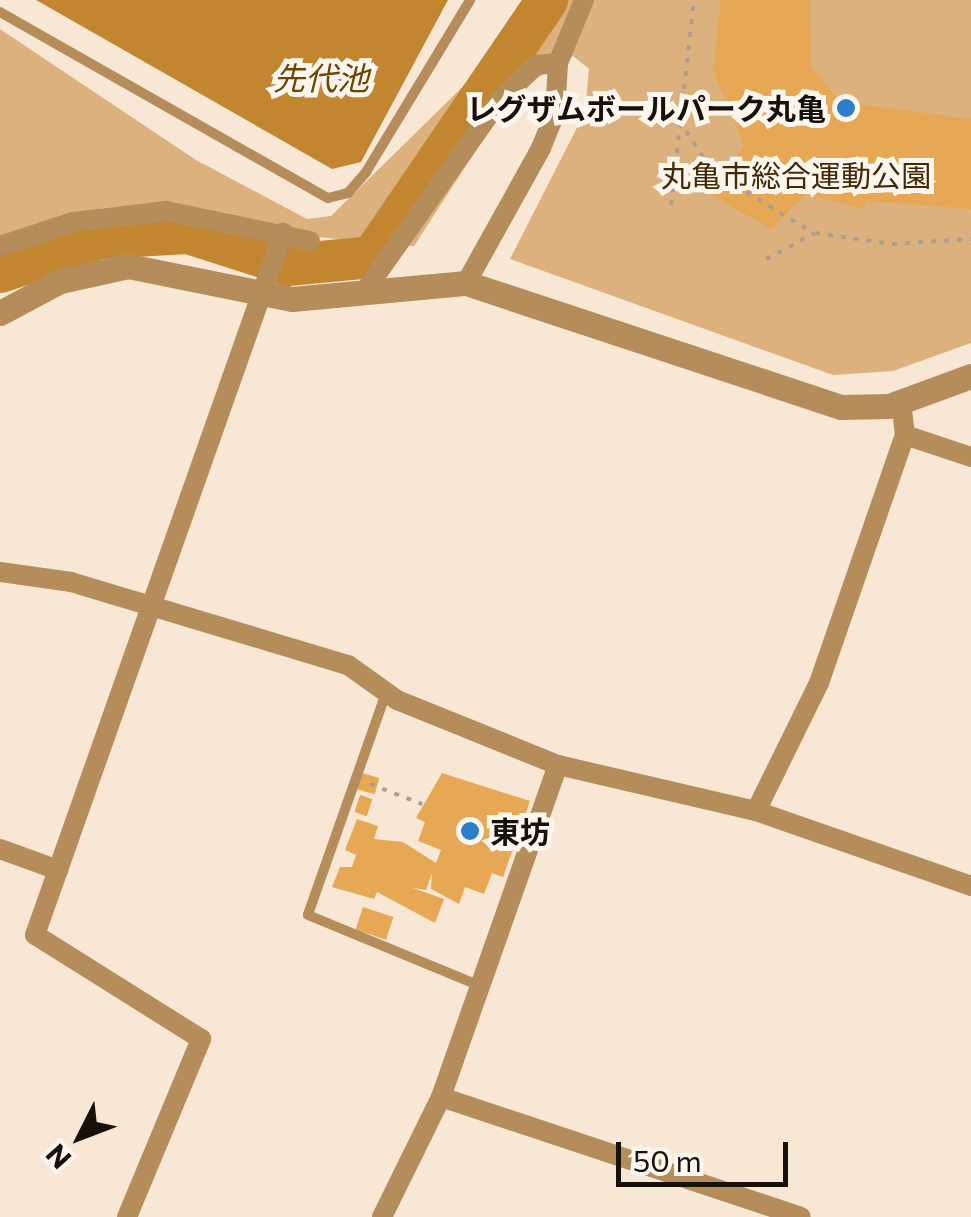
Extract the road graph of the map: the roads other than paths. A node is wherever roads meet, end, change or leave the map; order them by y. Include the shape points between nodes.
1 (470, 0) edge
2 (584, 0) edge
3 (0, 12) edge
4 (558, 63) junction
5 (282, 234) junction
6 (310, 241) dead end
7 (0, 246) edge
8 (466, 283) junction
9 (262, 286) junction
10 (362, 296) junction
11 (0, 312) edge
12 (971, 376) edge
13 (901, 402) junction
14 (905, 435) junction
15 (971, 457) edge
16 (0, 572) edge
17 (150, 606) junction
18 (386, 692) junction
19 (558, 764) junction
20 (756, 811) junction
21 (0, 849) edge
22 (58, 870) junction
23 (971, 886) edge
24 (480, 986) junction
25 (440, 1097) junction
26 (127, 1217) edge
27 (382, 1217) edge
28 (801, 1217) edge

1 - 3 lane via 366,172 348,193 328,198
2 - 4 street
4 - 8 street via 555,114 541,148
4 - 10 street via 536,65 499,100
5 - 6 street
5 - 7 street via 166,211 73,222
5 - 9 street
8 - 10 street
8 - 13 street via 841,407
9 - 10 street
9 - 11 street via 128,266 60,281
9 - 17 street
12 - 13 street
13 - 14 street
14 - 15 street
14 - 20 street via 819,684
16 - 17 street
17 - 18 street via 348,665
17 - 22 street
18 - 19 street
18 - 24 lane via 351,777 308,916
19 - 20 street
19 - 24 street
20 - 23 street
21 - 22 street
22 - 26 street via 35,935 201,1040
24 - 25 street
25 - 27 street
25 - 28 street

